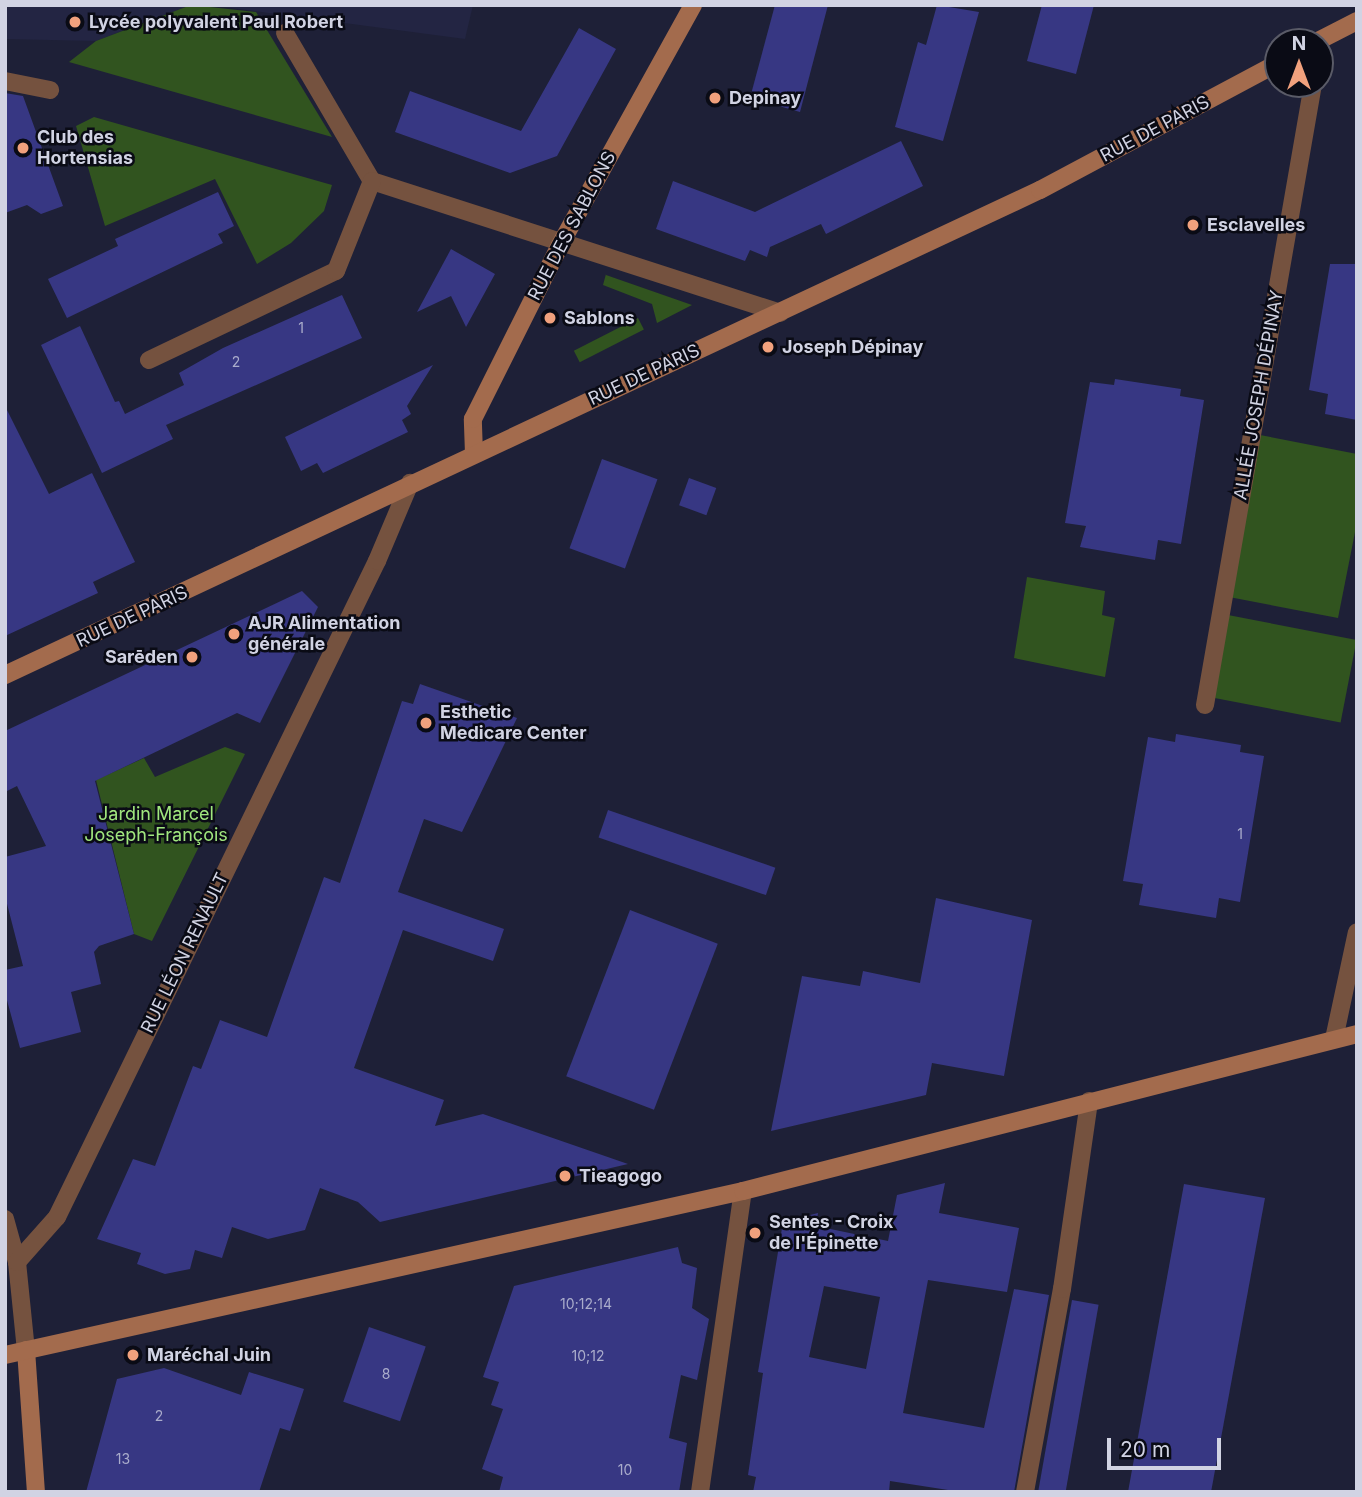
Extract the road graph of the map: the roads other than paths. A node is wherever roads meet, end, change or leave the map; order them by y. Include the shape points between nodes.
1 (693, 5) edge
2 (1357, 21) edge
3 (285, 33) dead end
4 (1334, 34) edge
5 (1264, 70) edge
6 (5, 81) edge
7 (50, 90) dead end
8 (1312, 98) edge
9 (372, 181) junction
10 (560, 245) junction
11 (780, 313) junction
12 (149, 360) dead end
13 (474, 454) junction
14 (410, 483) junction
15 (5, 675) edge
16 (1205, 705) dead end
17 (1357, 932) edge
18 (1357, 1034) edge
19 (1334, 1040) junction
20 (1089, 1101) junction
21 (743, 1191) junction
22 (5, 1219) edge
23 (17, 1262) junction
24 (26, 1350) junction
25 (5, 1355) edge
26 (36, 1492) edge
27 (701, 1492) edge
28 (1025, 1492) edge

1 - 10 street, RUE DES SABLONS
2 - 4 street
3 - 9 street
5 - 11 street, RUE DE PARIS via 1040,190
6 - 7 street
8 - 16 street, ALLÉE JOSEPH DÉPINAY
9 - 10 street
9 - 12 street via 336,271
10 - 11 street
10 - 13 street, RUE DES SABLONS via 473,419
11 - 13 street, RUE DE PARIS
13 - 14 street, RUE DE PARIS
14 - 15 street, RUE DE PARIS
14 - 23 street, RUE LÉON RENAULT via 377,561 57,1217
17 - 19 street
18 - 19 street
19 - 20 street
20 - 21 street
20 - 28 street via 1062,1289
21 - 24 street
21 - 27 street
22 - 23 street
23 - 24 street
24 - 25 street
24 - 26 street

